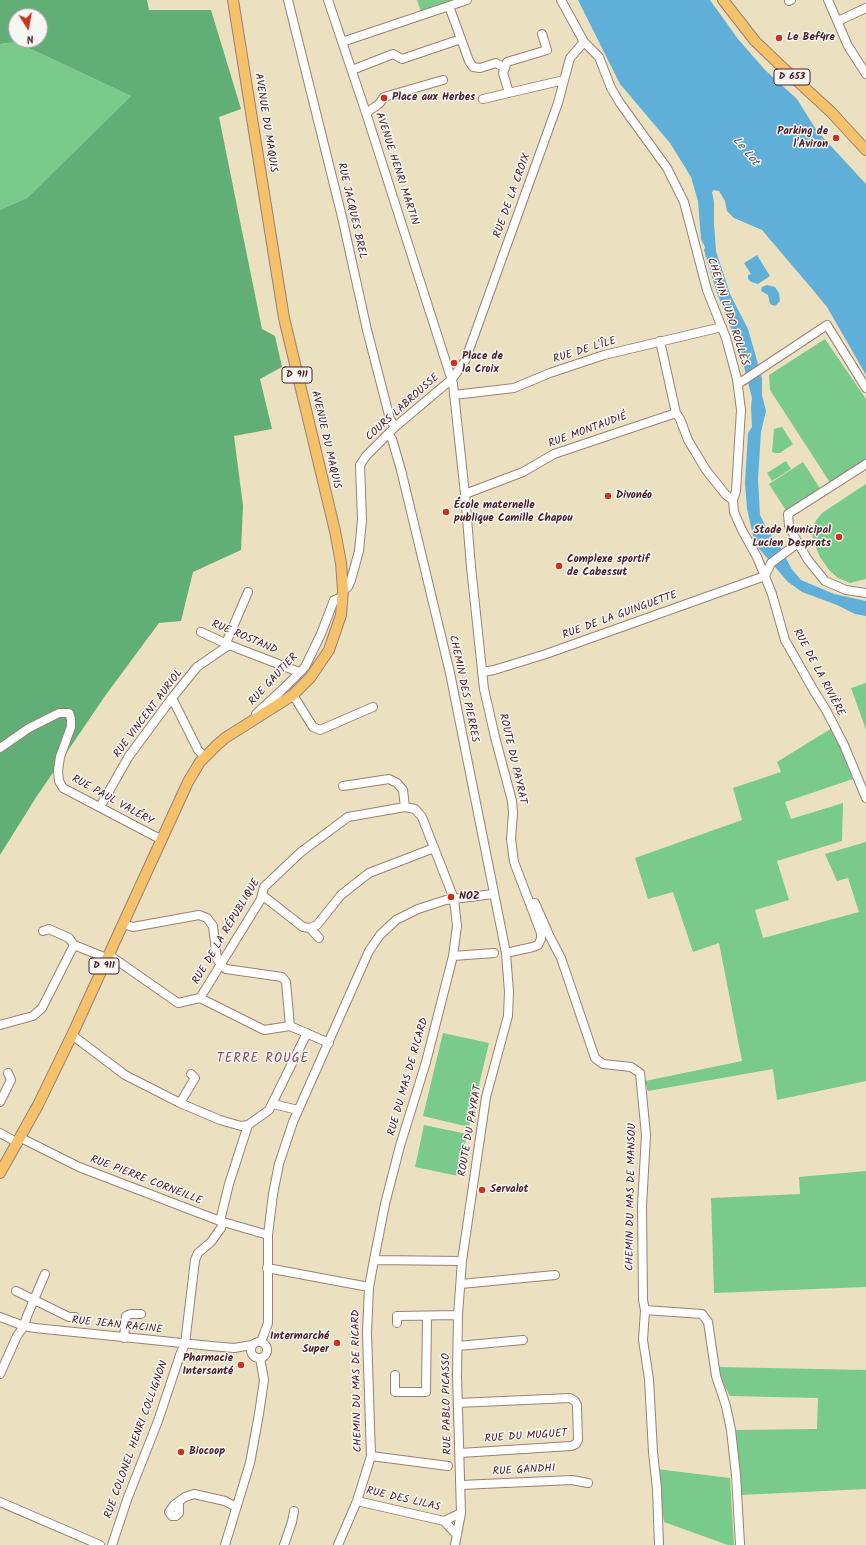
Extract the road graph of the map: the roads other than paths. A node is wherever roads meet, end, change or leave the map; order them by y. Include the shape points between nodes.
1 (233, 0) edge
2 (288, 0) edge
3 (328, 0) edge
4 (467, 0) edge
5 (561, 0) edge
6 (722, 0) edge
7 (828, 0) edge
8 (449, 6) junction
9 (866, 8) edge
10 (838, 21) junction
11 (542, 34) dead end
12 (460, 39) junction
13 (342, 42) junction
14 (584, 42) junction
15 (505, 68) junction
16 (352, 70) junction
17 (866, 74) edge
18 (443, 80) dead end
19 (564, 80) junction
20 (509, 93) junction
21 (483, 99) dead end
22 (366, 113) junction
23 (866, 150) edge
24 (722, 328) junction
25 (660, 341) junction
26 (452, 379) junction
27 (740, 382) junction
28 (866, 388) edge
29 (454, 395) junction
30 (676, 413) junction
31 (395, 427) junction
32 (388, 434) junction
33 (866, 464) edge
34 (465, 494) junction
35 (733, 500) junction
36 (798, 543) junction
37 (764, 576) junction
38 (248, 592) dead end
39 (866, 593) edge
40 (343, 594) junction
41 (202, 632) dead end
42 (227, 644) junction
43 (300, 672) junction
44 (482, 672) junction
45 (293, 695) junction
46 (172, 698) junction
47 (373, 707) dead end
48 (258, 718) junction
49 (0, 748) edge
50 (205, 757) junction
51 (343, 786) dead end
52 (866, 798) edge
53 (100, 807) junction
54 (405, 808) junction
55 (162, 840) junction
56 (434, 848) junction
57 (513, 851) junction
58 (493, 894) junction
59 (262, 895) junction
60 (454, 899) junction
61 (123, 924) junction
62 (310, 928) junction
63 (43, 931) dead end
64 (319, 938) dead end
65 (74, 945) junction
66 (509, 952) junction
67 (494, 953) dead end
68 (453, 956) junction
69 (108, 957) junction
70 (220, 965) junction
71 (200, 998) junction
72 (0, 1025) edge
73 (290, 1026) junction
74 (306, 1033) junction
75 (72, 1035) junction
76 (329, 1043) junction
77 (8, 1073) dead end
78 (191, 1074) dead end
79 (0, 1102) edge
80 (180, 1103) junction
81 (273, 1104) junction
82 (298, 1110) junction
83 (248, 1125) junction
84 (0, 1133) edge
85 (19, 1140) junction
86 (0, 1173) edge
87 (221, 1221) junction
88 (268, 1235) junction
89 (374, 1260) junction
90 (462, 1262) junction
91 (267, 1268) junction
92 (45, 1274) dead end
93 (556, 1275) dead end
94 (461, 1284) junction
95 (370, 1287) junction
96 (16, 1291) dead end
97 (34, 1300) junction
98 (645, 1310) junction
99 (141, 1314) dead end
100 (458, 1315) junction
101 (427, 1316) junction
102 (0, 1317) edge
103 (75, 1317) dead end
104 (397, 1323) dead end
105 (24, 1326) junction
106 (124, 1338) junction
107 (523, 1340) dead end
108 (261, 1342) junction
109 (185, 1344) junction
110 (458, 1346) junction
111 (251, 1349) junction
112 (260, 1358) junction
113 (0, 1374) edge
114 (394, 1375) dead end
115 (458, 1403) junction
116 (371, 1456) junction
117 (460, 1456) junction
118 (448, 1466) junction
119 (461, 1474) junction
120 (588, 1483) dead end
121 (461, 1485) junction
122 (356, 1501) junction
123 (0, 1502) edge
124 (179, 1502) dead end
125 (236, 1507) junction
126 (294, 1511) dead end
127 (462, 1513) junction
128 (444, 1521) junction
129 (457, 1534) junction
130 (740, 1544) dead end
131 (100, 1545) edge
132 (112, 1545) edge
133 (225, 1545) edge
134 (284, 1545) edge
135 (338, 1545) edge
136 (455, 1545) edge
137 (659, 1545) edge

1 - 40 main road, AVENUE DU MAQUIS / D 911 via 284,318 335,531
2 - 31 street, RUE JACQUES BREL via 367,330 390,419
3 - 13 street, AVENUE HENRI MARTIN
4 - 8 street
5 - 14 street, CHEMIN LUDO ROLLÈS
6 - 23 main road, D 653 via 764,50 831,112
7 - 10 street
8 - 12 street
8 - 13 street
9 - 10 street
10 - 17 street via 848,46
11 - 15 street via 548,50 507,62
12 - 15 street via 473,67 480,68 496,63
12 - 16 street via 402,59 393,54
13 - 16 street, AVENUE HENRI MARTIN
14 - 19 street, RUE DE LA CROIX via 570,58
14 - 24 street, CHEMIN LUDO ROLLÈS via 598,57 611,88 667,168 684,202 707,290
15 - 20 street via 503,73
16 - 22 street, AVENUE HENRI MARTIN
18 - 22 street via 384,97
19 - 20 street
19 - 26 street, RUE DE LA CROIX via 465,361
20 - 21 street
22 - 26 street, AVENUE HENRI MARTIN
24 - 25 street, RUE DE L'ÎLE
24 - 27 street, CHEMIN LUDO ROLLÈS
25 - 29 street, RUE DE L'ÎLE via 604,355 514,388
25 - 30 street
26 - 29 street
26 - 31 street, COURS LABROUSSE
27 - 28 street via 827,325
27 - 35 street, CHEMIN LUDO ROLLÈS via 741,410 736,491
29 - 34 street, ROUTE DU PAYRAT
30 - 34 street, RUE MONTAUDIÉ via 554,454 522,472
30 - 35 street via 706,470 726,496
31 - 32 street, COURS LABROUSSE
32 - 40 street, COURS LABROUSSE via 360,465 362,520 359,551 351,580
32 - 58 street, CHEMIN DES PIERRES via 401,470 450,673
33 - 36 street via 788,514 789,526
34 - 44 street, ROUTE DU PAYRAT
35 - 37 street, RUE DE LA RIVIÈRE via 734,512
36 - 37 street via 771,563
36 - 39 street via 825,581 846,590
37 - 44 street, RUE DE LA GUINGUETTE via 546,654
37 - 52 street, RUE DE LA RIVIÈRE via 786,640 844,744
38 - 42 street
40 - 43 street, RUE GAUTIER via 334,600 321,634
40 - 45 main road, AVENUE DU MAQUIS / D 911 via 341,615 328,650 310,678
41 - 42 street, RUE ROSTAND
42 - 43 street, RUE ROSTAND
42 - 46 street, RUE VINCENT AURIOL via 197,667
43 - 48 street, RUE GAUTIER via 256,714
44 - 57 street, ROUTE DU PAYRAT via 495,737 512,801
45 - 47 street via 313,727 320,730
45 - 48 main road, AVENUE DU MAQUIS / D 911
46 - 50 street via 198,750
46 - 53 street, RUE VINCENT AURIOL via 129,756
48 - 50 main road, AVENUE DU MAQUIS / D 911 via 225,738
49 - 53 street, RUE PAUL VALÉRY via 28,728 59,713 69,713 72,719 71,727 60,756 59,781 63,788
50 - 55 main road, D 911 via 188,782
51 - 54 street via 389,779 403,790
53 - 55 street, RUE PAUL VALÉRY
54 - 56 street via 415,809 422,817
54 - 59 street, RUE DE LA RÉPUBLIQUE via 348,817 301,852 264,887
55 - 61 main road, D 911
56 - 60 street
56 - 62 street via 369,873 341,895 317,925
57 - 66 street, ROUTE DU PAYRAT via 514,862 541,939 533,947
57 - 98 street, CHEMIN DU MAS DE MANSOU via 561,958 595,1058 603,1064 632,1067 640,1073 646,1135 642,1206
58 - 60 street
58 - 66 street, CHEMIN DES PIERRES
59 - 62 street via 303,927
59 - 70 street, RUE DE LA RÉPUBLIQUE
60 - 68 street, RUE DU MAS DE RICARD via 457,926
60 - 76 street via 418,908 396,920 380,935 369,951
61 - 69 main road, D 911
61 - 70 street via 133,927 199,915 207,918 214,926 217,959
62 - 64 street
63 - 65 street via 49,929 69,938
65 - 69 street
65 - 72 street via 42,1008 33,1016
66 - 90 street, ROUTE DU PAYRAT via 508,1016 486,1097
67 - 68 street
68 - 89 street, RUE DU MAS DE RICARD via 426,1062 400,1146
69 - 71 street via 112,957 178,1003
69 - 75 main road, D 911
70 - 71 street, RUE DE LA RÉPUBLIQUE
70 - 73 street via 226,969 282,976 286,982
71 - 73 street via 264,1030
73 - 74 street
74 - 76 street
74 - 81 street
75 - 80 street via 125,1075
75 - 85 main road, D 911
76 - 82 street
77 - 79 street via 11,1080
78 - 80 street via 195,1078
80 - 83 street via 220,1120 241,1126
81 - 82 street
81 - 83 street via 269,1110
82 - 88 street via 279,1164
83 - 87 street, RUE COLONEL HENRI COLLIGNON via 229,1184
84 - 85 street, RUE PIERRE CORNEILLE
85 - 86 main road, D 911
85 - 87 street, RUE PIERRE CORNEILLE via 79,1167
87 - 88 street, RUE PIERRE CORNEILLE
87 - 109 street, RUE COLONEL HENRI COLLIGNON via 221,1228 211,1242 198,1253 195,1260
88 - 91 street
89 - 90 street
89 - 95 street, CHEMIN DU MAS DE RICARD
90 - 94 street, RUE PABLO PICASSO
91 - 95 street
91 - 108 street via 268,1323
92 - 97 street
93 - 94 street
94 - 100 street, RUE PABLO PICASSO
95 - 116 street, CHEMIN DU MAS DE RICARD via 367,1333
96 - 97 street
97 - 103 street
97 - 105 street
98 - 130 street via 702,1314 708,1322 716,1376 731,1430
98 - 137 street, CHEMIN DU MAS DE MANSOU via 642,1340 649,1379
99 - 106 street via 126,1316
100 - 101 street
100 - 110 street, RUE PABLO PICASSO
101 - 104 street via 397,1316
101 - 114 street via 426,1392 395,1392
102 - 105 street, RUE JEAN RACINE
105 - 106 street, RUE JEAN RACINE
105 - 113 street
106 - 109 street, RUE JEAN RACINE
107 - 110 street
108 - 111 street via 254,1343
108 - 112 street via 267,1349
109 - 111 street, RUE JEAN RACINE via 234,1348 248,1354
109 - 132 street, RUE COLONEL HENRI COLLIGNON
110 - 115 street, RUE PABLO PICASSO
111 - 112 street via 253,1356
112 - 125 street via 264,1380 259,1414 250,1464
115 - 117 street, RUE PABLO PICASSO
115 - 117 street, RUE DU MUGUET via 570,1398 577,1405 576,1444
116 - 118 street
116 - 122 street, CHEMIN DU MAS DE RICARD
117 - 118 street
117 - 119 street, RUE PABLO PICASSO
118 - 119 street
119 - 121 street, RUE PABLO PICASSO
120 - 121 street, RUE GANDHI via 572,1480
121 - 127 street, RUE PABLO PICASSO
122 - 128 street, RUE DES LILAS
122 - 135 street, CHEMIN DU MAS DE RICARD
123 - 131 street
124 - 125 street via 194,1494 225,1501
125 - 133 street
126 - 134 street
127 - 128 street, RUE DES LILAS
127 - 129 street, RUE PABLO PICASSO
128 - 129 street, RUE DES LILAS
129 - 136 street, RUE PABLO PICASSO

